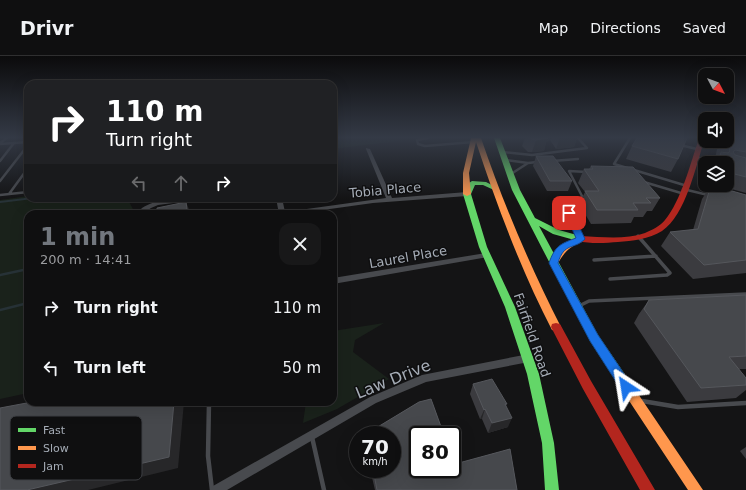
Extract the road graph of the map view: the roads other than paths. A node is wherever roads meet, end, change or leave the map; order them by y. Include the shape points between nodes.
1 (18, 158) edge
2 (372, 158) edge
3 (468, 158) edge
4 (480, 158) edge
5 (504, 158) edge
6 (511, 158) edge
7 (618, 158) edge
8 (694, 158) edge
9 (578, 159) dead end
10 (544, 161) edge
11 (528, 163) junction
12 (555, 167) edge
13 (590, 172) edge
14 (24, 173) edge
15 (511, 174) junction
16 (0, 181) edge
17 (639, 181) edge
18 (494, 188) junction
19 (683, 189) junction
20 (24, 192) edge
21 (9, 194) junction
22 (467, 194) junction
23 (0, 195) edge
24 (711, 196) edge
25 (390, 200) junction
26 (172, 202) edge
27 (145, 210) edge
28 (310, 210) edge
29 (531, 219) junction
30 (638, 236) junction
31 (581, 239) junction
32 (486, 255) junction
33 (656, 256) junction
34 (594, 260) dead end
35 (554, 263) junction
36 (610, 279) dead end
37 (337, 281) edge
38 (746, 294) edge
39 (577, 307) junction
40 (529, 358) junction
41 (635, 400) junction
42 (746, 403) edge
43 (209, 406) edge
44 (311, 436) junction
45 (695, 488) edge
46 (212, 490) edge
47 (217, 490) edge
48 (324, 490) edge
49 (552, 490) edge
50 (648, 490) edge

1 - 16 lane
2 - 25 street
3 - 22 main road, Fairfield Road
4 - 18 main road
5 - 15 main road
6 - 11 lane
7 - 19 lane via 614,164
8 - 19 main road
9 - 12 lane via 551,161
10 - 11 lane
11 - 15 lane
13 - 31 lane via 569,171 583,198 563,200
14 - 21 lane
15 - 29 main road
17 - 19 lane
18 - 22 main road via 488,183 472,183
18 - 50 main road via 541,297 587,385
19 - 24 lane
19 - 30 main road via 666,223
20 - 21 lane
21 - 23 lane
22 - 25 street, Tobia Place
22 - 32 main road, Fairfield Road
25 - 28 street, Tobia Place
26 - 27 street
29 - 31 main road via 551,232
29 - 35 main road
30 - 31 main road
30 - 33 lane
31 - 35 main road via 557,252
32 - 37 street, Laurel Place
32 - 40 main road, Fairfield Road via 510,306
33 - 34 lane
33 - 36 lane via 670,273
35 - 39 main road
38 - 39 lane via 589,301
39 - 41 main road
40 - 44 street, Law Drive via 425,378 373,400
40 - 49 main road, Fairfield Road via 544,417
41 - 42 lane via 678,407
41 - 45 main road
43 - 46 lane via 208,456
44 - 47 street, Law Drive
44 - 48 lane

